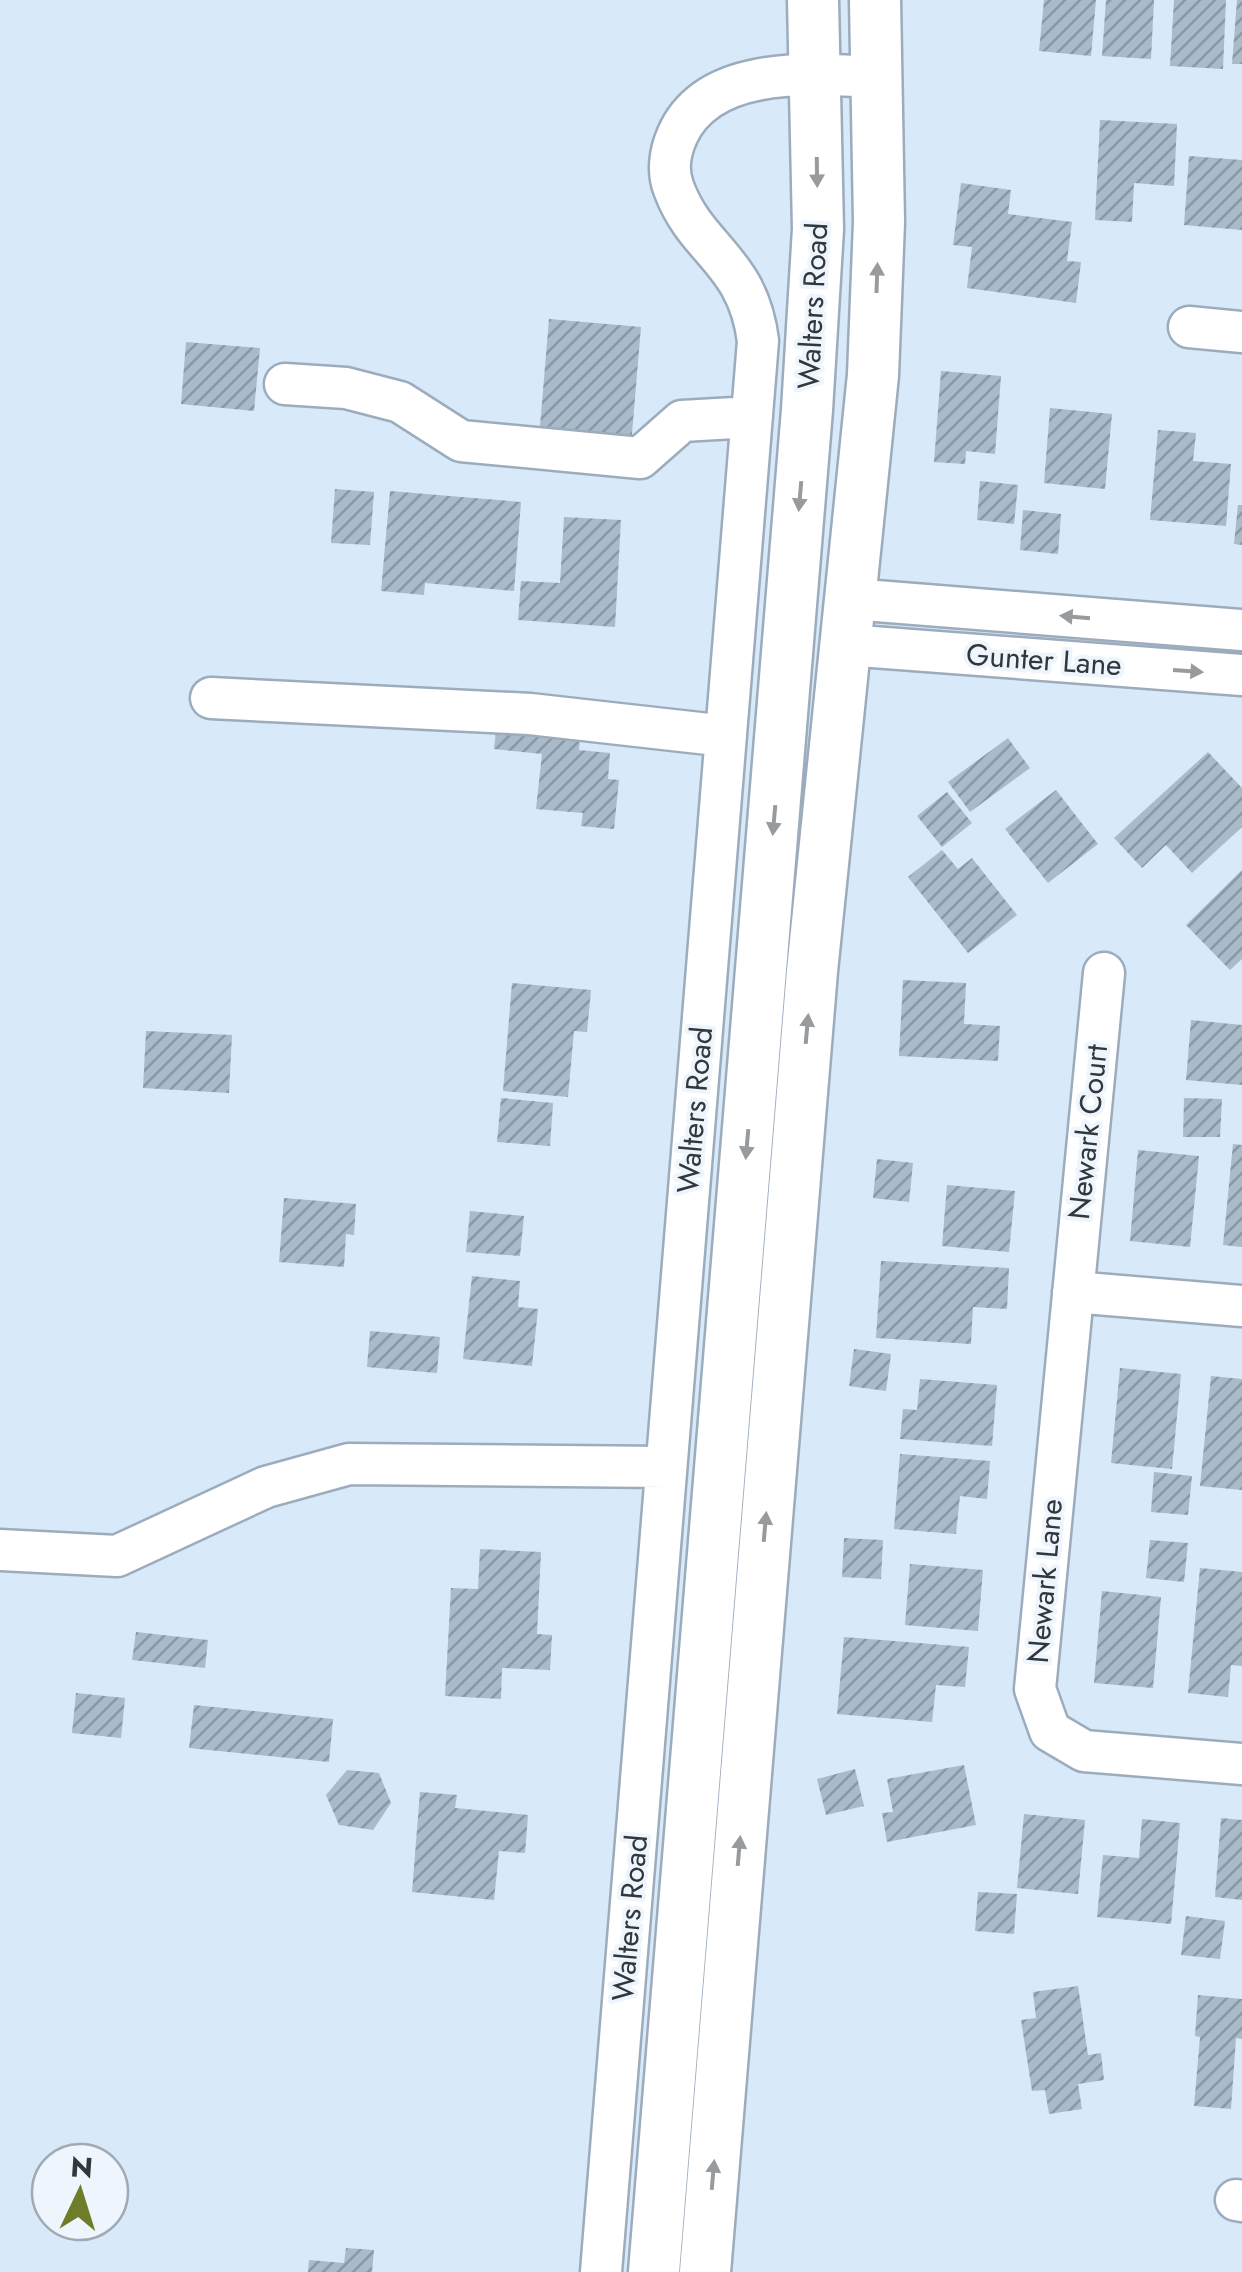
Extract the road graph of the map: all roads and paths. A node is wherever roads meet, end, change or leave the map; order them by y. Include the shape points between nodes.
1 (813, 0) edge
2 (875, 0) edge
3 (816, 74) junction
4 (878, 76) junction
5 (1189, 327) dead end
6 (1242, 332) edge
7 (285, 384) dead end
8 (752, 417) junction
9 (849, 622) junction
10 (1242, 630) edge
11 (1242, 675) edge
12 (211, 698) dead end
13 (726, 736) junction
14 (1104, 973) dead end
15 (1073, 1292) junction
16 (1242, 1306) edge
17 (666, 1467) junction
18 (0, 1550) edge
19 (1242, 1764) edge
20 (601, 2272) edge
21 (654, 2272) edge
22 (705, 2272) edge

1 - 3 main road, Walters Road
2 - 4 main road, Walters Road
3 - 4 street, Walters Road
3 - 8 street, Walters Road via 730,88 701,101 674,144 673,187 754,309
3 -> 21 main road, Walters Road via 818,229 807,410
9 -> 4 main road, Walters Road via 874,375
5 - 6 street
7 - 8 street via 346,388 400,402 461,441 640,458 682,421
8 - 13 street, Walters Road
10 -> 9 street, Gunter Lane
9 -> 11 street, Gunter Lane
22 -> 9 main road, Walters Road via 812,971
12 - 13 street via 530,714
13 - 17 street, Walters Road
14 - 15 street, Newark Court
15 - 16 street
15 - 19 street, Newark Lane via 1035,1690 1050,1731 1084,1751
17 - 18 street via 349,1464 266,1487 116,1556
17 - 20 street, Walters Road

